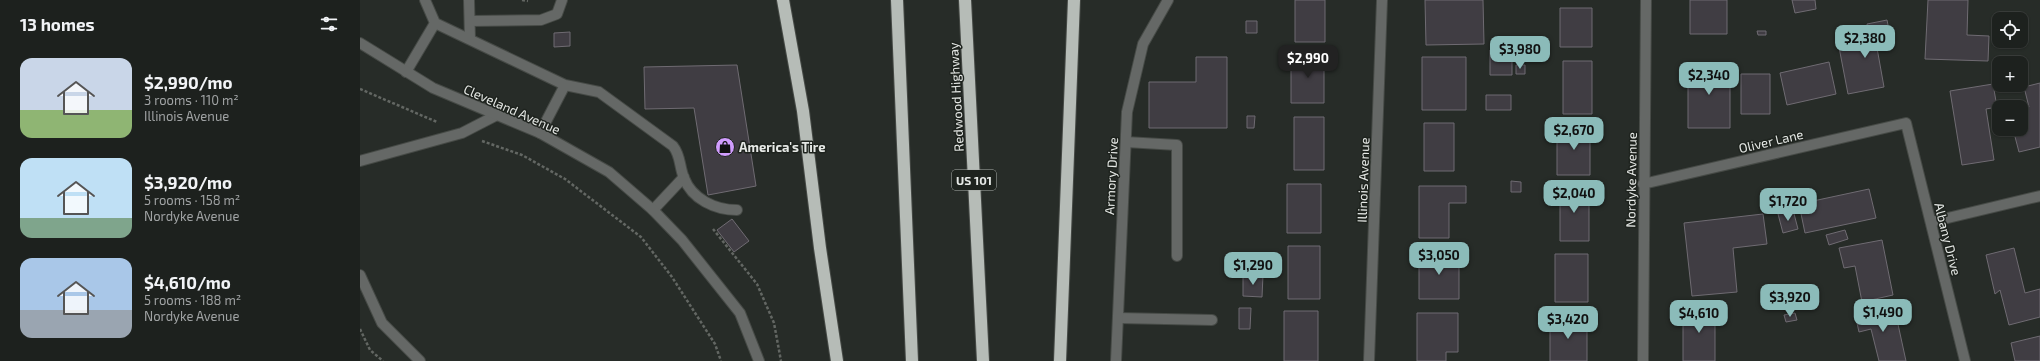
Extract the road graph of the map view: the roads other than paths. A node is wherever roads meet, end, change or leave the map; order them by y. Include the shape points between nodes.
1 (425, 0) edge
2 (469, 0) edge
3 (562, 0) edge
4 (783, 0) edge
5 (897, 0) edge
6 (965, 0) edge
7 (1074, 0) edge
8 (1168, 0) edge
9 (1382, 0) edge
10 (1646, 0) edge
11 (470, 21) junction
12 (435, 22) junction
13 (470, 39) junction
14 (360, 43) edge
15 (406, 72) junction
16 (566, 85) junction
17 (495, 116) junction
18 (1906, 123) joint
19 (540, 133) junction
20 (1126, 142) junction
21 (360, 161) edge
22 (684, 178) junction
23 (1643, 184) junction
24 (2040, 196) edge
25 (653, 210) junction
26 (737, 210) dead end
27 (1931, 222) junction
28 (1177, 256) dead end
29 (360, 275) edge
30 (1118, 318) junction
31 (1212, 320) dead end
32 (420, 361) edge
33 (759, 361) edge
34 (837, 361) edge
35 (912, 361) edge
36 (983, 361) edge
37 (1060, 361) edge
38 (1116, 361) edge
39 (1369, 361) edge
40 (1642, 361) edge
41 (1965, 361) edge

1 - 12 street
2 - 11 street
3 - 11 street via 557,14 541,20
4 - 34 highway via 803,111
5 - 35 highway
6 - 36 highway, Redwood Highway / US 101
7 - 37 highway
8 - 20 street, Armory Drive via 1143,44 1127,112
9 - 39 street, Illinois Avenue
10 - 23 street, Nordyke Avenue
11 - 13 street
12 - 13 street
12 - 15 street
13 - 16 street
14 - 15 street, Cleveland Avenue
15 - 17 street, Cleveland Avenue via 433,88
16 - 19 street
16 - 22 street via 598,92 673,146 680,158
17 - 19 street, Cleveland Avenue
17 - 21 street via 462,133
18 - 23 street, Oliver Lane
18 - 27 street, Albany Drive
19 - 25 street, Cleveland Avenue via 609,172
20 - 28 street via 1177,145
20 - 30 street, Armory Drive
22 - 25 street
22 - 26 street via 705,203 726,210
23 - 40 street, Nordyke Avenue
24 - 27 street
25 - 33 street, Cleveland Avenue via 682,240 740,313
27 - 41 street, Albany Drive
29 - 32 street via 382,323
30 - 31 street
30 - 38 street, Armory Drive

